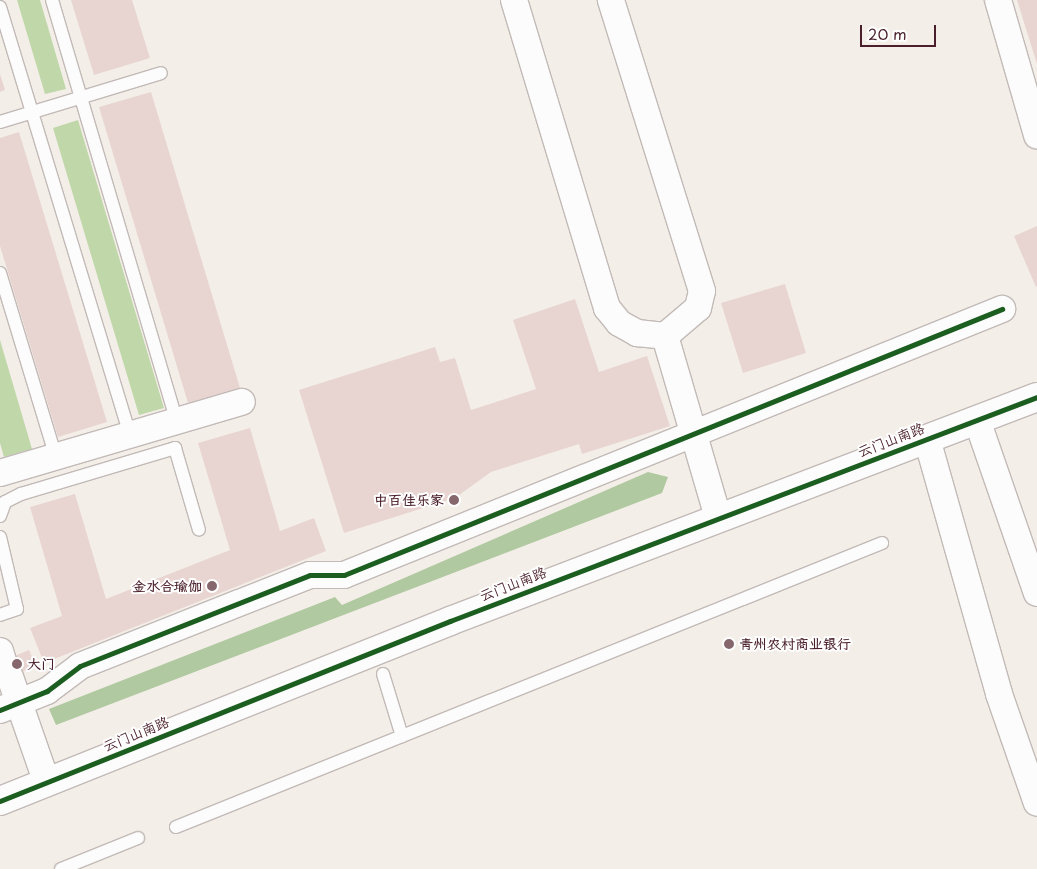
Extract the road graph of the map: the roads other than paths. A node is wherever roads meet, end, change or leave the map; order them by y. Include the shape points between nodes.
1 (52, 0) edge
2 (514, 0) edge
3 (611, 0) edge
4 (998, 0) edge
5 (0, 7) edge
6 (162, 73) dead end
7 (81, 97) junction
8 (32, 112) junction
9 (0, 122) edge
10 (1037, 135) edge
11 (0, 273) edge
12 (1002, 309) dead end
13 (665, 336) junction
14 (1037, 397) edge
15 (242, 402) dead end
16 (977, 420) junction
17 (177, 421) junction
18 (130, 435) junction
19 (694, 435) junction
20 (927, 438) junction
21 (56, 457) junction
22 (0, 473) edge
23 (0, 516) edge
24 (718, 517) junction
25 (199, 530) dead end
26 (0, 537) edge
27 (882, 543) dead end
28 (1037, 593) edge
29 (0, 615) edge
30 (4, 663) edge
31 (383, 674) dead end
32 (9, 706) edge
33 (402, 736) junction
34 (47, 783) junction
35 (0, 801) edge
36 (1037, 803) edge
37 (176, 827) dead end
38 (138, 838) dead end
39 (61, 869) edge

1 - 7 lane
2 - 13 street via 608,308 619,323 637,333
3 - 13 street via 702,291 698,308
4 - 10 street
5 - 8 lane
6 - 7 lane
7 - 8 lane
7 - 17 lane
8 - 9 lane
8 - 18 lane
11 - 21 lane
12 - 19 street
13 - 19 street
14 - 16 main road, 云门山南路
15 - 17 street
16 - 20 main road, 云门山南路
16 - 28 street
17 - 18 street
18 - 21 street
19 - 24 street
19 - 32 street via 344,575 310,575 98,659
20 - 24 main road, 云门山南路
20 - 36 street via 999,694
21 - 22 street
23 - 25 lane via 5,502 21,494 175,448
24 - 34 main road, 云门山南路
26 - 29 lane via 17,609
27 - 33 lane
30 - 32 street
31 - 33 lane
32 - 34 street
33 - 37 lane
34 - 35 main road, 云门山南路
38 - 39 lane

